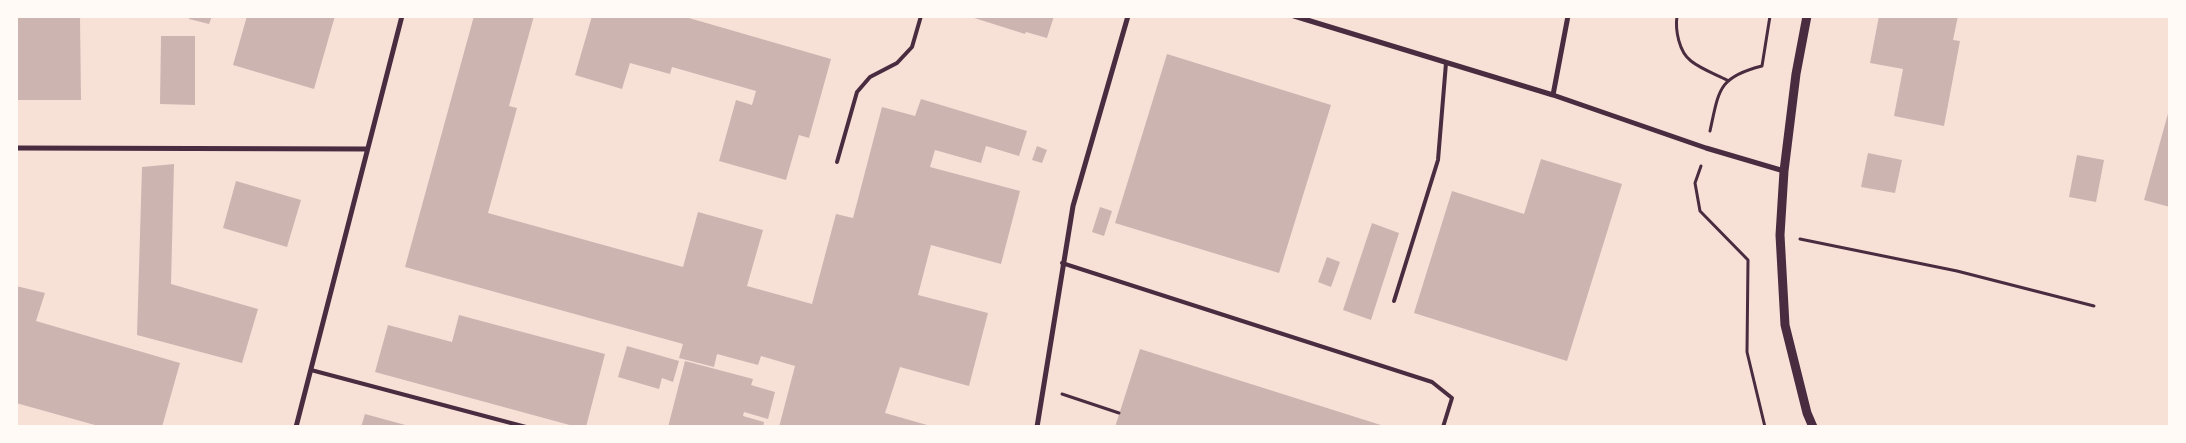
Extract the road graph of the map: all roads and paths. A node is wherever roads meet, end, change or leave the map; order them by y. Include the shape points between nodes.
1 (402, 16) edge
2 (920, 16) edge
3 (1128, 16) edge
4 (1294, 16) edge
5 (1568, 16) edge
6 (1677, 16) edge
7 (1770, 16) edge
8 (1807, 16) edge
9 (1446, 63) junction
10 (1727, 80) junction
11 (1553, 95) junction
12 (16, 148) edge
13 (1706, 148) junction
14 (367, 149) junction
15 (837, 162) dead end
16 (1784, 171) junction
17 (1780, 235) junction
18 (1062, 263) junction
19 (1394, 301) dead end
20 (2094, 306) dead end
21 (311, 370) junction
22 (1042, 387) junction
23 (1119, 413) dead end
24 (296, 427) edge
25 (526, 427) edge
26 (1037, 427) edge
27 (1443, 427) edge
28 (1766, 427) edge
29 (1813, 427) edge

1 - 14 street
2 - 15 lane via 912,47 897,63 870,77 857,92
3 - 18 street via 1073,206
4 - 9 street
5 - 11 street
6 - 10 path via 1675,28 1690,60
7 - 10 path via 1762,66
8 - 16 street
9 - 11 street
9 - 19 lane via 1438,160
10 - 13 path via 1720,91
11 - 13 street
12 - 14 street
13 - 16 street
13 - 28 path via 1695,184 1700,211 1748,260 1747,352
14 - 21 street
16 - 17 street
17 - 20 path via 1957,271
17 - 29 street via 1785,325
18 - 22 street
18 - 27 lane via 1432,382 1452,398
21 - 24 street
21 - 25 lane
22 - 23 path
22 - 26 street

